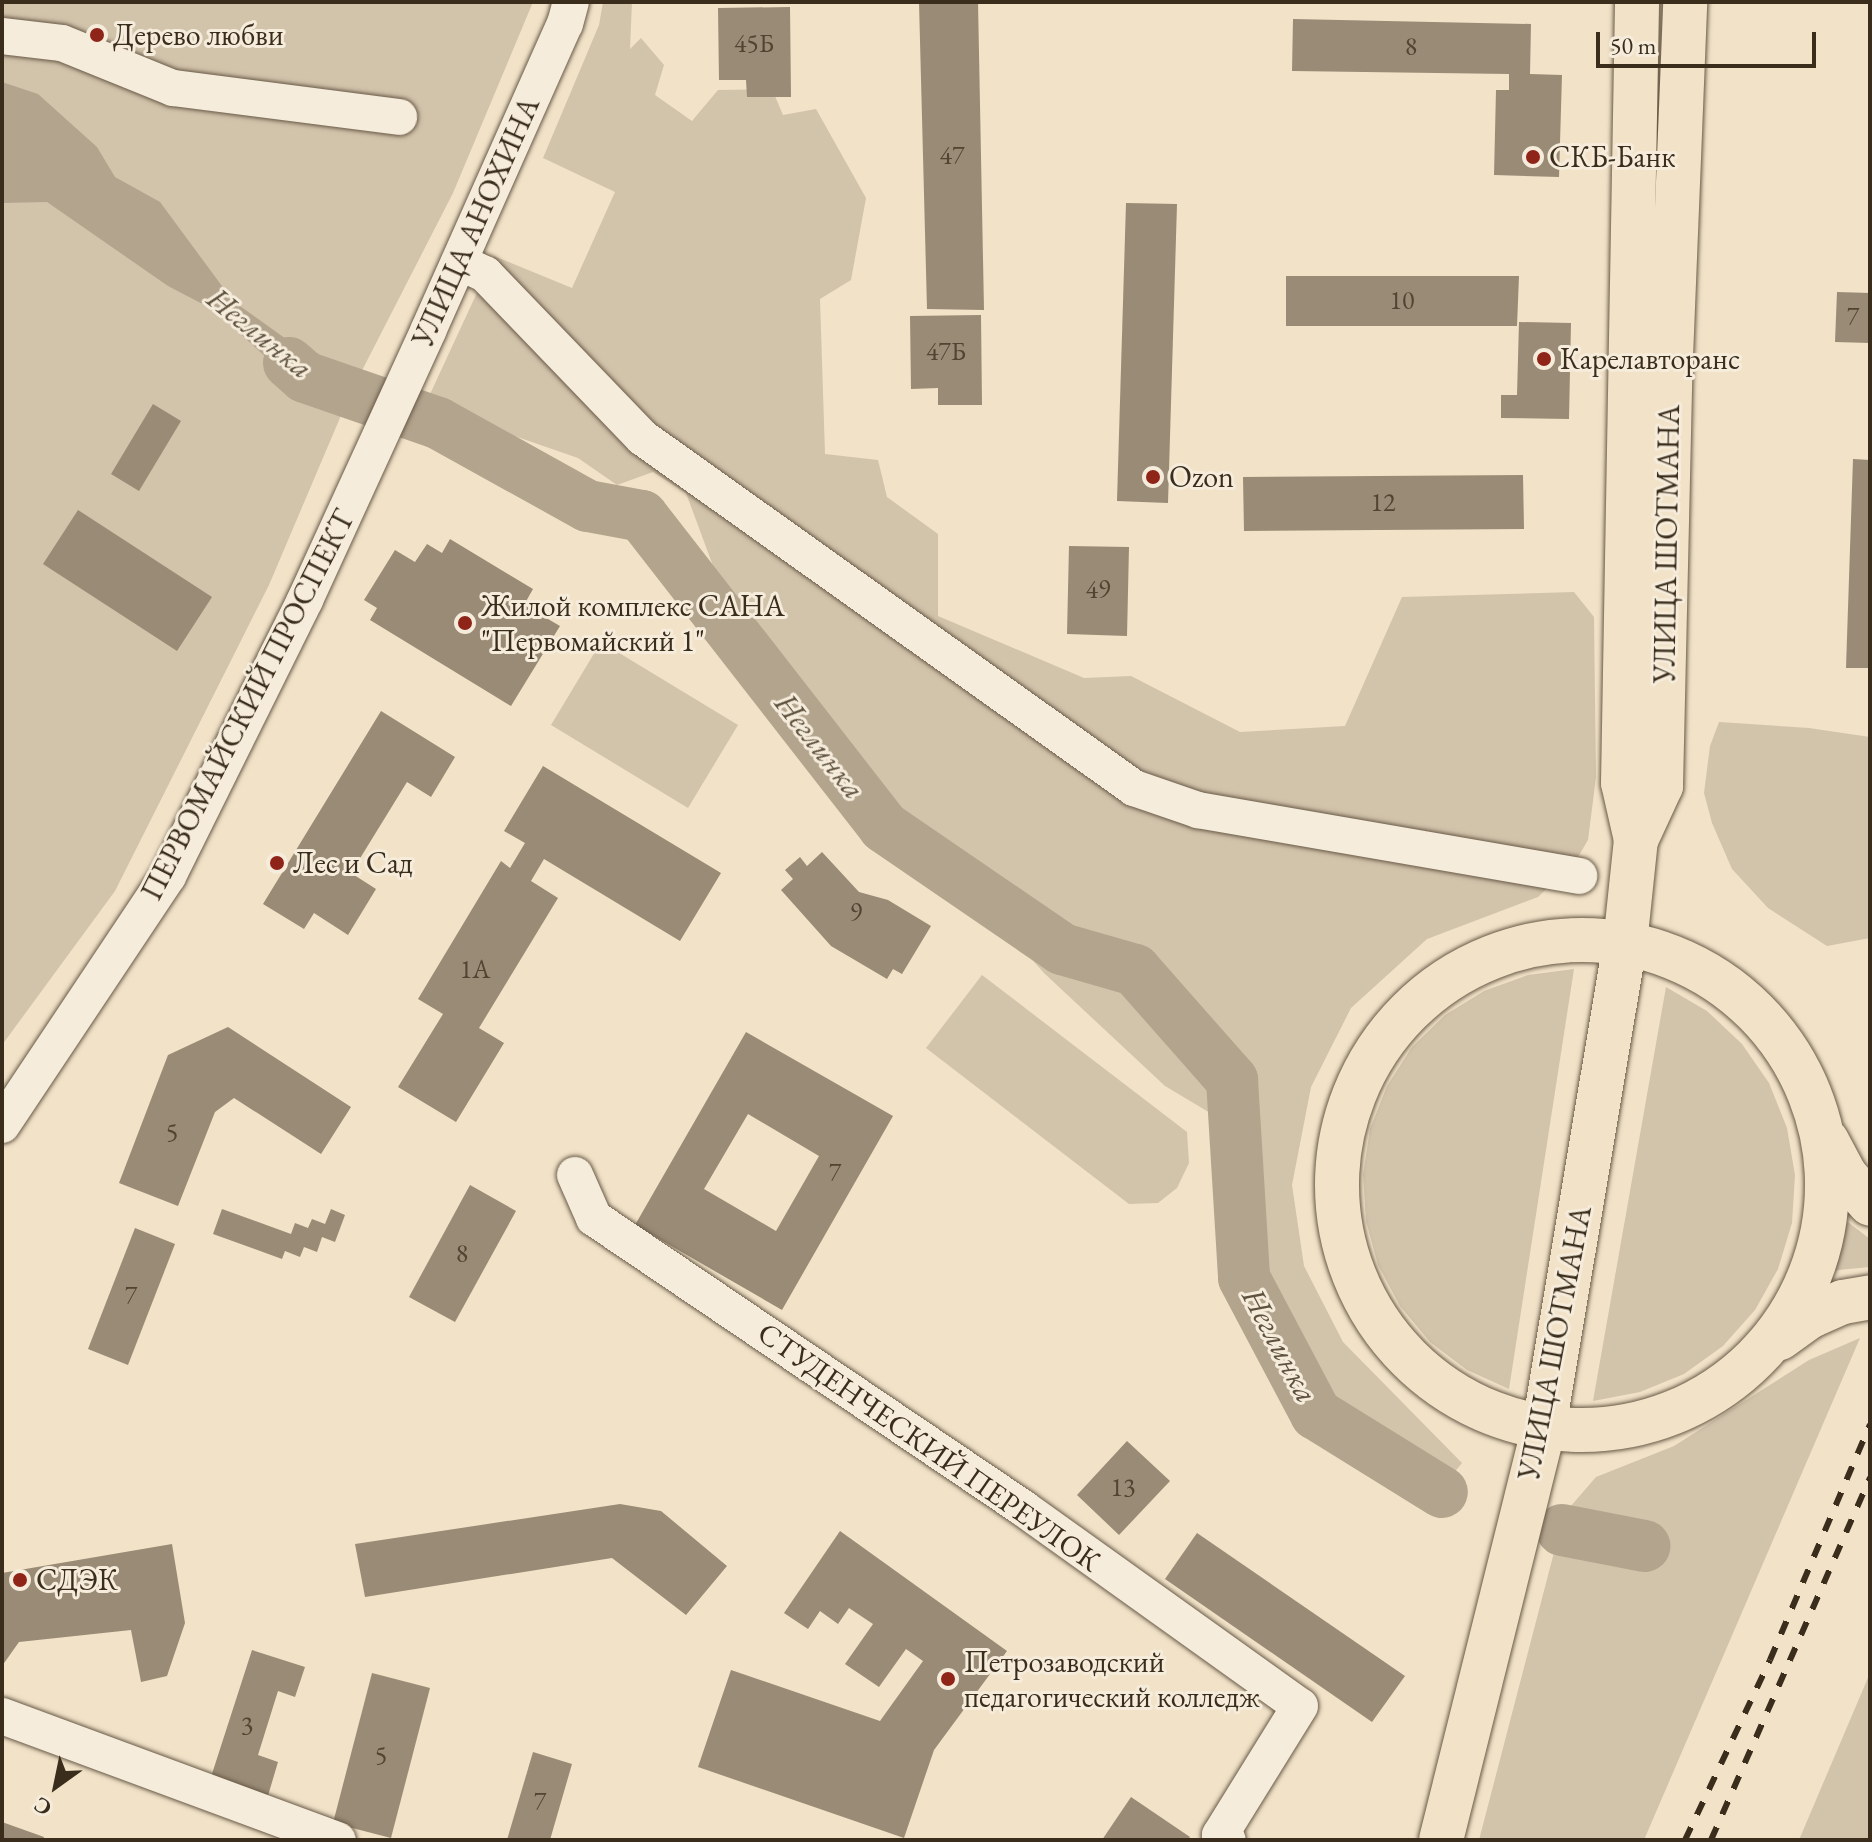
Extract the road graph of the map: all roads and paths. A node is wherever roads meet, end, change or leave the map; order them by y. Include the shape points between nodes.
1 (571, 2) edge
2 (1637, 2) edge
3 (1685, 2) edge
4 (2, 36) edge
5 (399, 117) dead end
6 (459, 262) junction
7 (378, 441) joint
8 (1636, 840) junction
9 (1579, 876) dead end
10 (1625, 944) junction
11 (2, 1125) edge
12 (1821, 1129) junction
13 (575, 1175) dead end
14 (1870, 1204) edge
15 (1870, 1297) edge
16 (1765, 1349) junction
17 (1544, 1427) junction
18 (2, 1716) edge
19 (338, 1840) edge
20 (1228, 1840) edge
21 (1441, 1840) edge

1 - 6 street, УЛИЦА АНОХИНА
2 - 8 main road, УЛИЦА ШОТМАНА via 1623,783
3 - 8 main road, УЛИЦА ШОТМАНА via 1661,786
4 - 5 street via 62,43 173,88
6 - 7 street, УЛИЦА АНОХИНА
6 - 9 street via 485,274 643,438 1134,788 1198,810
7 - 11 street, ПЕРВОМАЙСКИЙ ПРОСПЕКТ via 168,876
8 - 10 main road, УЛИЦА ШОТМАНА
10 - 12 main road via 1702,971 1745,1003 1790,1054
10 - 17 main road, УЛИЦА ШОТМАНА
10 - 17 main road via 1593,940 1528,946 1478,964 1441,985 1401,1021 1374,1055 1351,1103 1340,1144 1337,1177 1343,1241 1383,1329 1454,1394 1493,1413
12 - 14 main road via 1845,1175
12 - 16 main road via 1827,1185 1823,1230 1802,1293
13 - 20 street, СТУДЕНЧЕСКИЙ ПЕРЕУЛОК via 594,1218 1023,1508 1300,1706 1220,1835
15 - 16 main road via 1809,1317
16 - 17 main road via 1724,1384 1665,1416 1625,1427
17 - 21 main road, УЛИЦА ШОТМАНА
18 - 19 street

